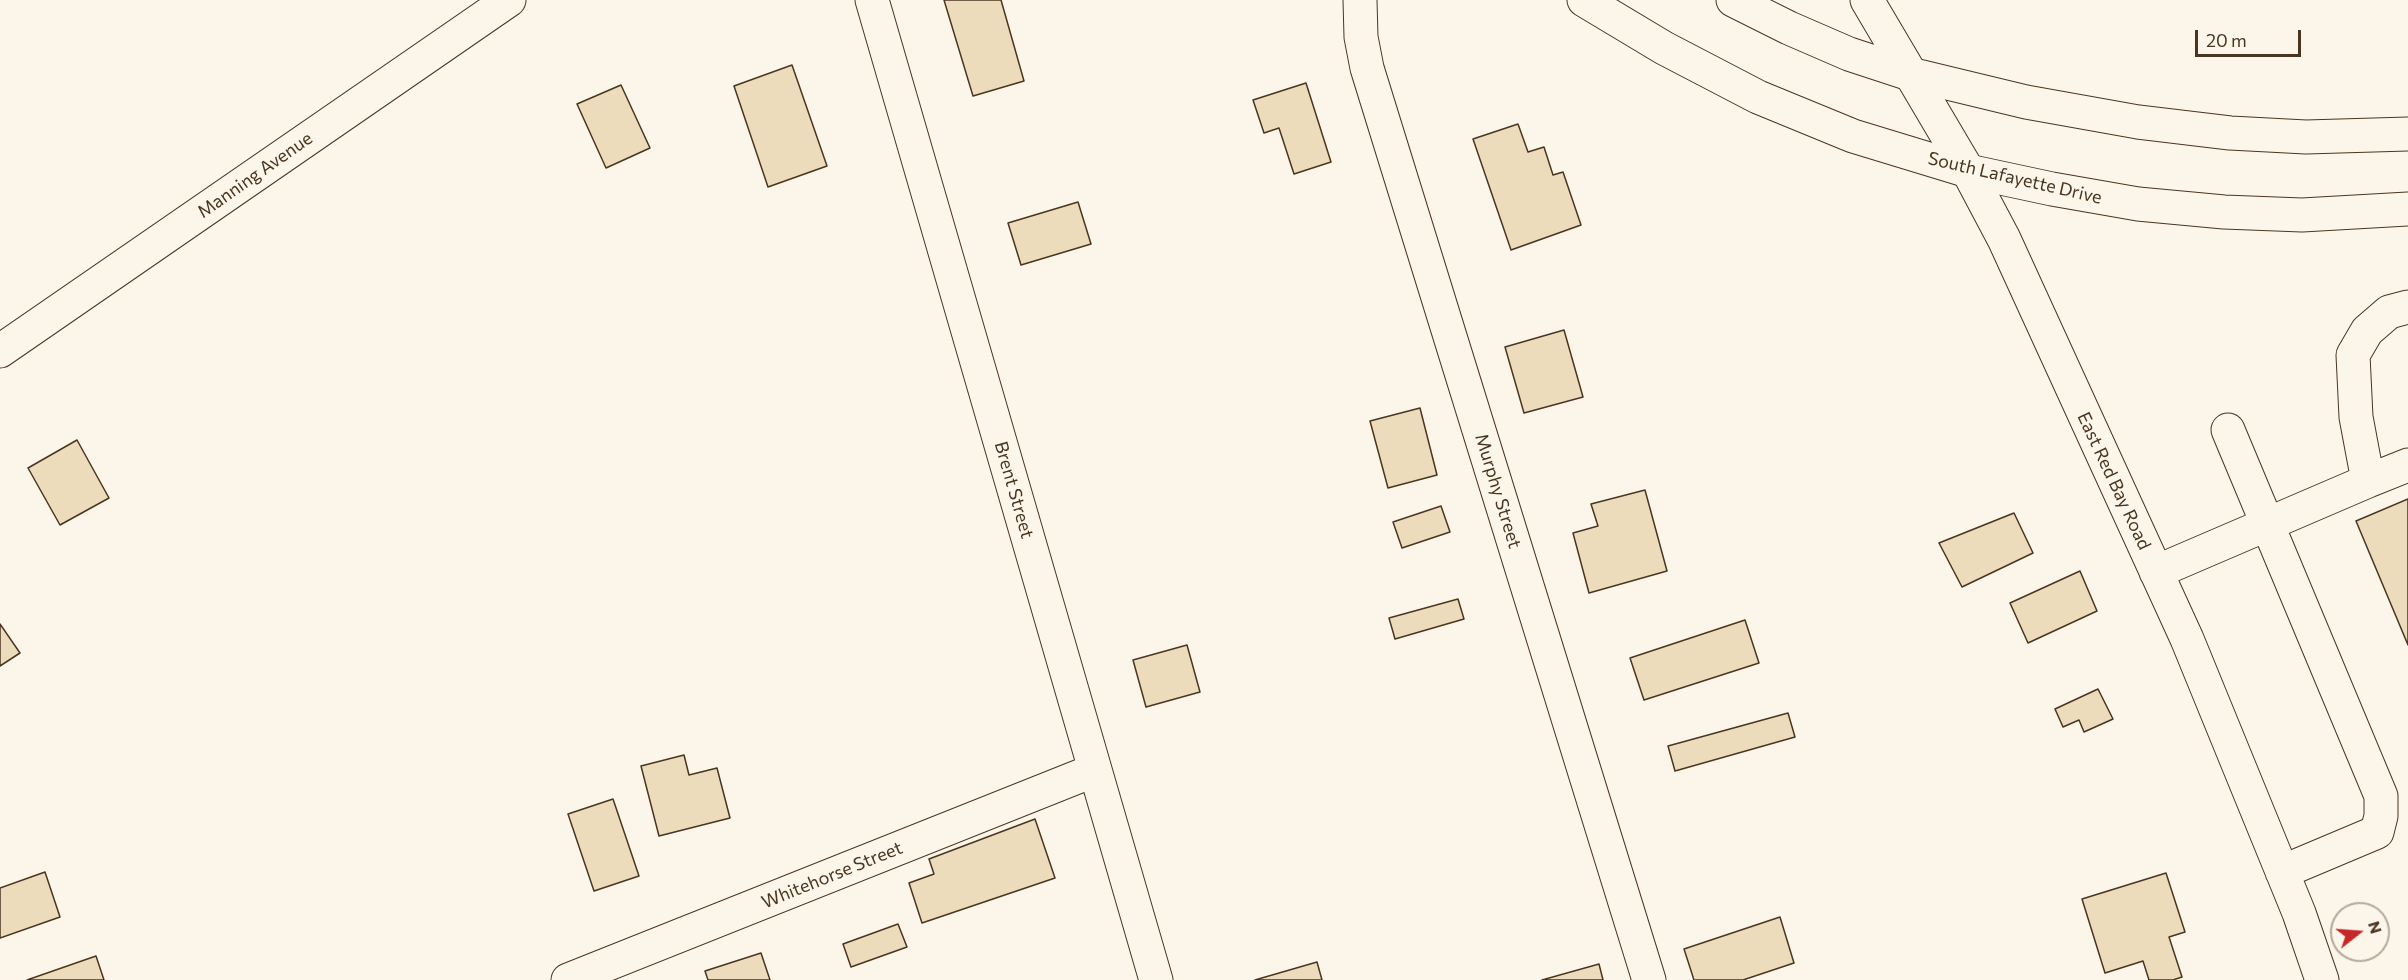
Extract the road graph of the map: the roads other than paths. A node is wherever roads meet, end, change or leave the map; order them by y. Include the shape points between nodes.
1 (510, 0) edge
2 (872, 0) edge
3 (1360, 0) edge
4 (1584, 0) edge
5 (1733, 0) edge
6 (1867, 0) edge
7 (1910, 74) junction
8 (2408, 134) edge
9 (1968, 171) junction
10 (2408, 209) edge
11 (2408, 308) edge
12 (0, 351) edge
13 (2228, 430) dead end
14 (2408, 465) edge
15 (2368, 481) junction
16 (2268, 523) junction
17 (2156, 572) junction
18 (1095, 770) junction
19 (2282, 872) junction
20 (568, 980) edge
21 (1156, 980) edge
22 (1649, 980) edge
23 (2322, 980) edge

1 - 12 street, Manning Avenue
2 - 18 street, Brent Street
3 - 22 street, Murphy Street via 1367,68
4 - 9 street, South Lafayette Drive via 1758,97 1852,136
5 - 7 street via 1849,54
6 - 7 street, East Red Bay Road
7 - 8 street via 2026,102 2184,128 2306,137
7 - 9 street, East Red Bay Road
9 - 10 street, South Lafayette Drive via 2138,204 2224,212 2302,214
9 - 17 street, East Red Bay Road via 2004,239
11 - 15 street via 2389,312 2367,331 2353,355 2356,417
13 - 16 street
14 - 15 street
15 - 16 street
16 - 17 street
16 - 19 street via 2381,796 2382,816 2376,832
17 - 19 street, East Red Bay Road
18 - 20 street, Whitehorse Street
18 - 21 street, Brent Street
19 - 23 street, East Red Bay Road

